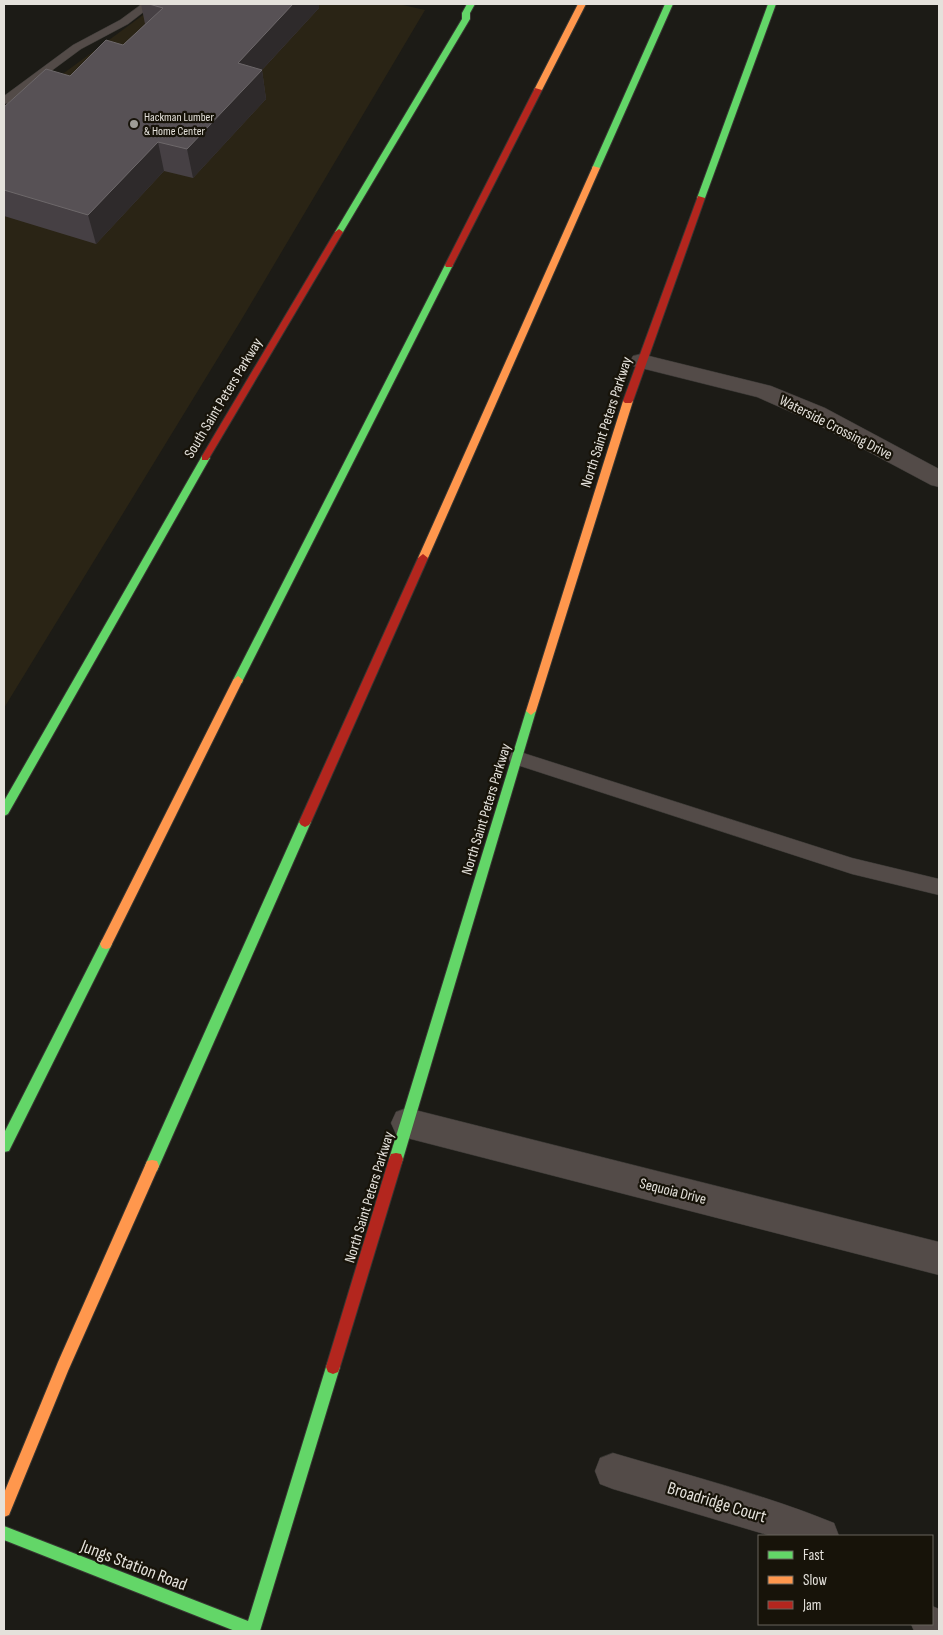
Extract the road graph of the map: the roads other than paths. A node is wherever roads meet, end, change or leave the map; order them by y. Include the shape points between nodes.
1 (150, 4) edge
2 (471, 4) edge
3 (582, 4) edge
4 (669, 4) edge
5 (772, 4) edge
6 (4, 101) edge
7 (641, 361) junction
8 (939, 479) edge
9 (517, 758) junction
10 (4, 811) edge
11 (939, 887) edge
12 (407, 1123) junction
13 (4, 1146) edge
14 (939, 1260) edge
15 (613, 1471) dead end
16 (4, 1510) edge
17 (4, 1533) edge
18 (818, 1535) edge
19 (253, 1631) edge

1 - 6 lane via 77,47
2 - 10 main road, South Saint Peters Parkway via 466,19 171,515
3 - 13 main road
4 - 16 main road via 63,1367
5 - 7 main road, North Saint Peters Parkway
7 - 8 street, Waterside Crossing Drive via 763,391 817,414
7 - 9 main road, North Saint Peters Parkway
9 - 11 lane via 852,866
9 - 12 main road, North Saint Peters Parkway
12 - 14 street, Sequoia Drive
12 - 19 main road, North Saint Peters Parkway
15 - 18 street, Broadridge Court
17 - 19 main road, Jungs Station Road

